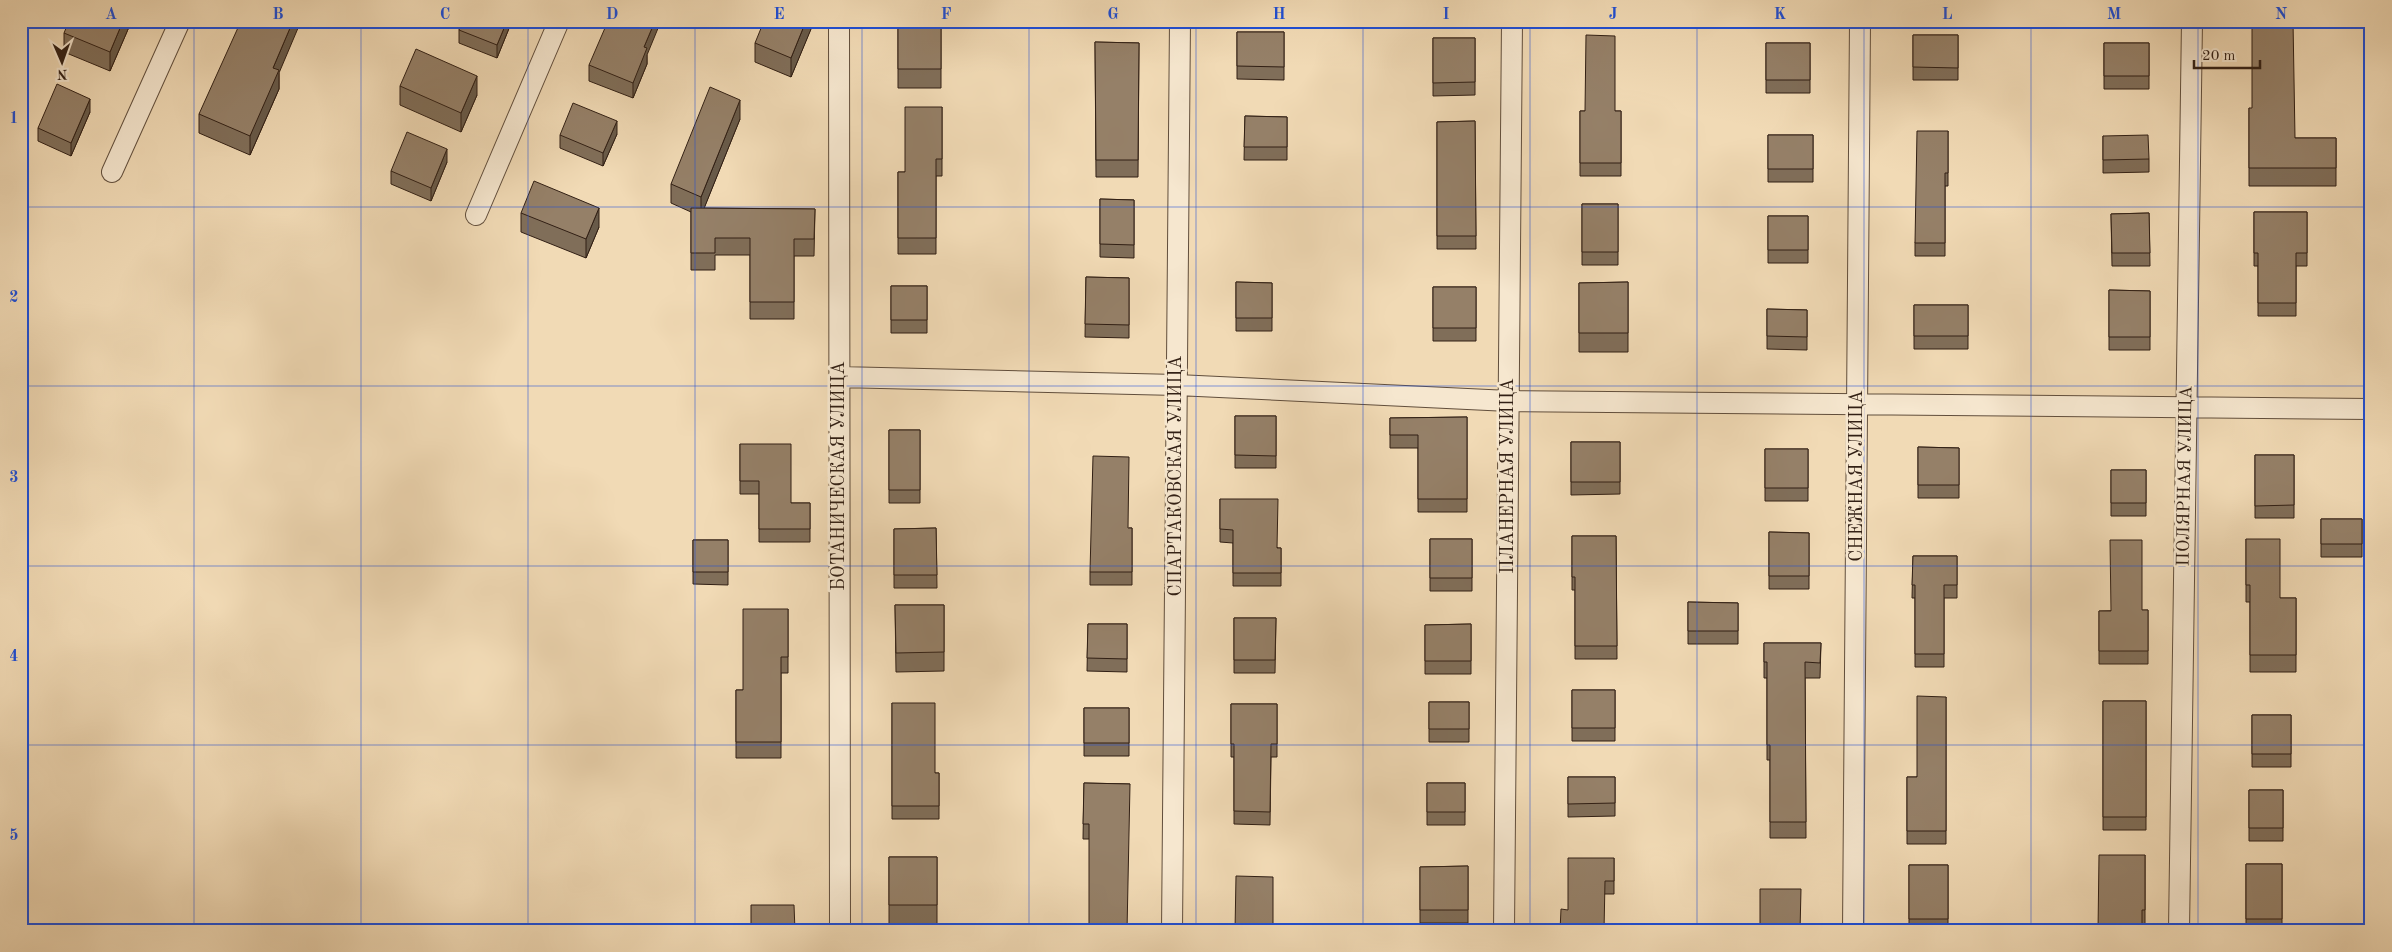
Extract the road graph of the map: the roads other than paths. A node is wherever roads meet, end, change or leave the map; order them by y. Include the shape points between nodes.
1 (180, 21) edge
2 (559, 21) edge
3 (838, 21) edge
4 (1180, 21) edge
5 (1512, 21) edge
6 (1860, 21) edge
7 (2192, 21) edge
8 (112, 172) dead end
9 (476, 215) dead end
10 (839, 377) junction
11 (1177, 385) junction
12 (1509, 400) junction
13 (1857, 404) junction
14 (2186, 409) junction
15 (2371, 409) edge
16 (840, 931) edge
17 (1172, 931) edge
18 (1504, 931) edge
19 (1853, 931) edge
20 (2179, 931) edge

1 - 8 street
2 - 9 street
3 - 10 street, БОТАНИЧЕСКАЯ УЛИЦА
4 - 11 street, СПАРТАКОВСКАЯ УЛИЦА
5 - 12 street, ПЛАНЕРНАЯ УЛИЦА
6 - 13 street, СНЕЖНАЯ УЛИЦА
7 - 14 street, ПОЛЯРНАЯ УЛИЦА
10 - 11 street
10 - 16 street, БОТАНИЧЕСКАЯ УЛИЦА
11 - 12 street
11 - 17 street, СПАРТАКОВСКАЯ УЛИЦА
12 - 13 street
12 - 18 street, ПЛАНЕРНАЯ УЛИЦА
13 - 14 street
13 - 19 street, СНЕЖНАЯ УЛИЦА
14 - 15 street
14 - 20 street, ПОЛЯРНАЯ УЛИЦА

